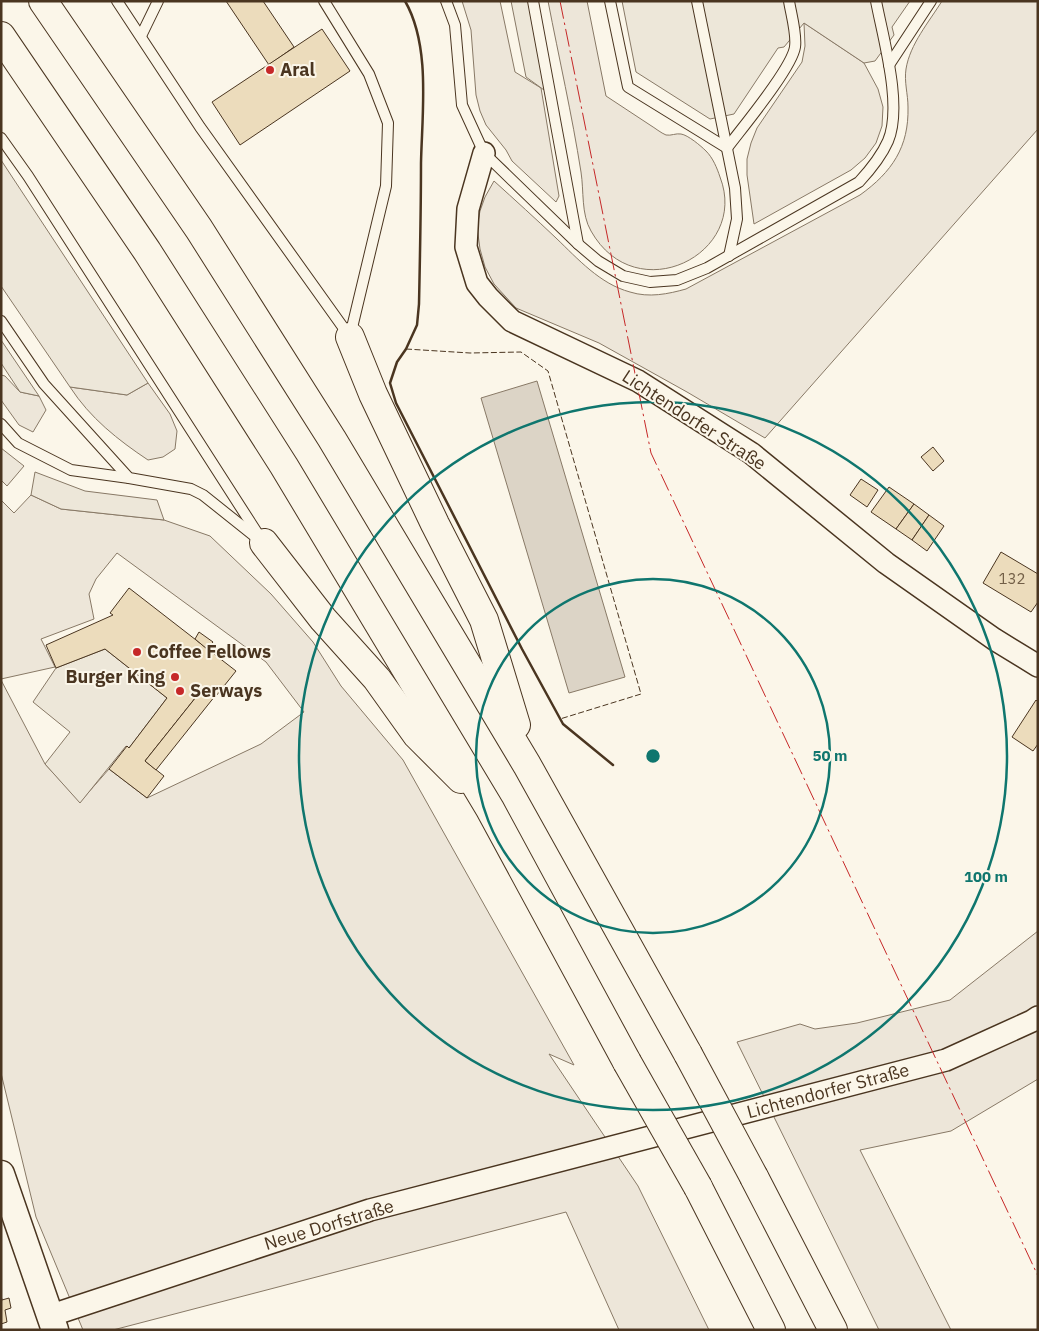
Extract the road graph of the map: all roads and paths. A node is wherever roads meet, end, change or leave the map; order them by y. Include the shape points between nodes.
1 (43, 1) edge
2 (117, 1) edge
3 (158, 1) edge
4 (324, 1) edge
5 (446, 1) edge
6 (533, 1) edge
7 (610, 1) edge
8 (697, 1) edge
9 (789, 1) edge
10 (876, 1) edge
11 (931, 1) edge
12 (1, 36) edge
13 (141, 36) junction
14 (889, 65) junction
15 (1, 138) edge
16 (727, 148) junction
17 (484, 154) junction
18 (578, 244) junction
19 (729, 256) junction
20 (1, 321) edge
21 (350, 337) junction
22 (1, 424) edge
23 (129, 478) junction
24 (264, 543) junction
25 (1038, 666) edge
26 (528, 765) junction
27 (490, 809) junction
28 (1038, 1017) edge
29 (612, 1148) joint
30 (1, 1174) edge
31 (52, 1323) edge
32 (771, 1330) edge
33 (833, 1330) edge

1 - 26 highway via 199,229 332,439
2 - 13 lane
3 - 13 lane
4 - 21 lane via 369,74 388,123 386,186
5 - 17 lane via 455,26 462,105
6 - 18 lane
7 - 16 lane via 628,87
8 - 16 lane
9 - 16 lane via 795,47 786,68
10 - 14 lane
11 - 14 lane
12 - 27 highway via 147,251 279,458
13 - 21 lane via 200,127
14 - 19 lane via 894,112 889,140 876,163 860,182
15 - 24 lane
16 - 19 lane via 737,219
17 - 18 lane
17 - 25 street, Lichtendorfer Straße via 468,209 466,247 478,283 512,320 638,381 750,453 886,563
18 - 19 lane via 623,276 650,282 676,280
20 - 23 lane via 44,384
21 - 26 highway via 434,524 484,620
22 - 23 lane via 18,444 71,470
23 - 24 lane via 191,489
24 - 27 highway via 323,619 377,679 417,735
26 - 33 highway, bridge via 688,1054
27 - 32 highway, bridge via 698,1187
28 - 29 street, Lichtendorfer Straße via 946,1060
29 - 31 street, Neue Dorfstraße via 370,1210
30 - 31 street

